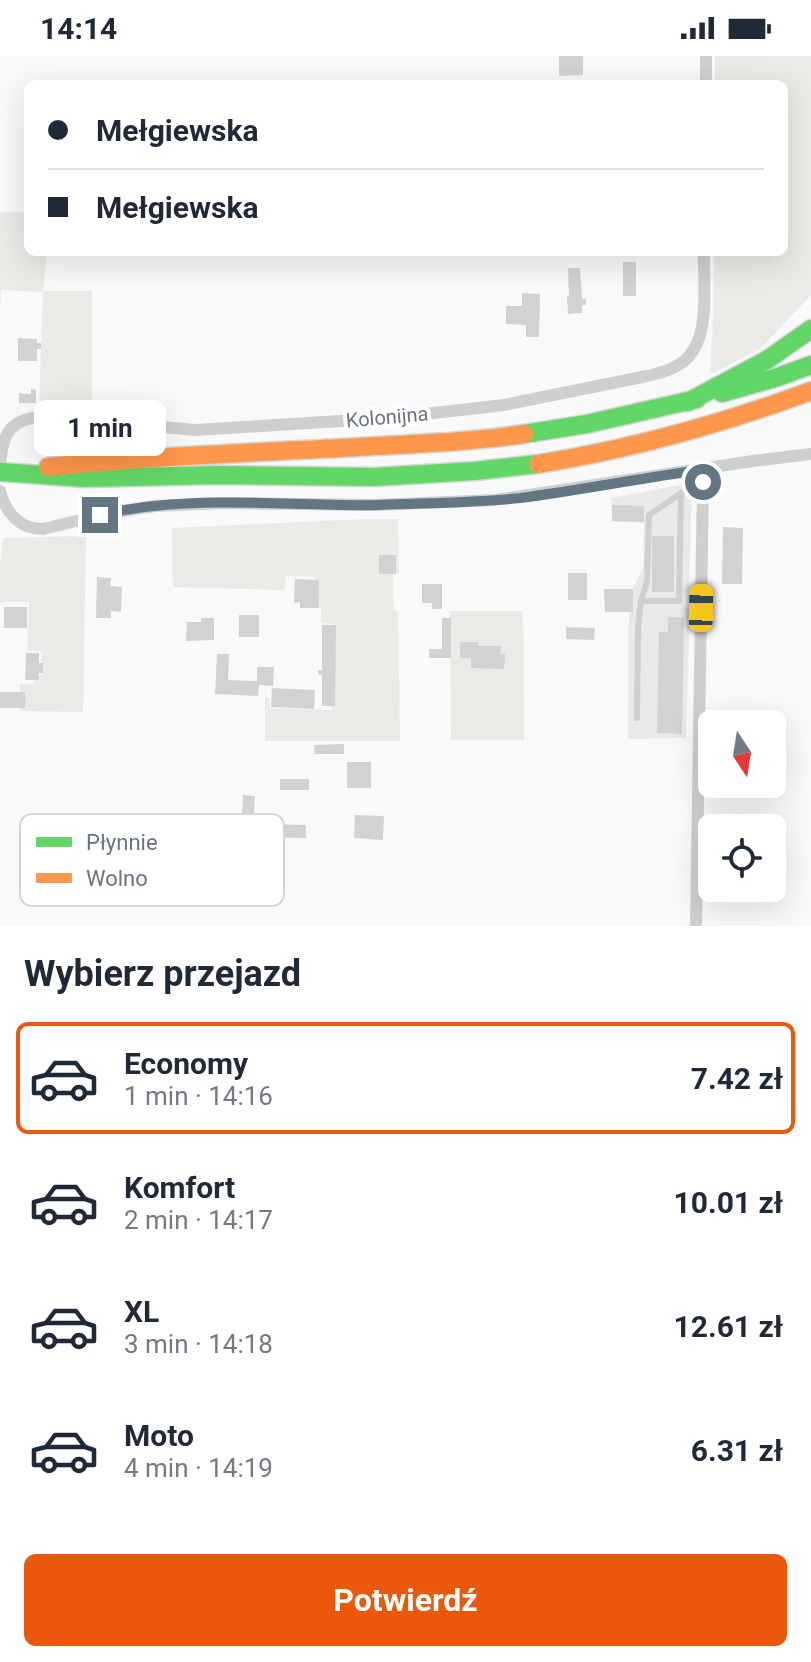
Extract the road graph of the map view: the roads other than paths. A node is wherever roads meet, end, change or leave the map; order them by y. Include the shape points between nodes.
1 (706, 56) edge
2 (706, 80) edge
3 (704, 256) edge
4 (811, 329) edge
5 (811, 365) edge
6 (811, 391) edge
7 (688, 402) junction
8 (811, 454) edge
9 (0, 464) edge
10 (0, 472) edge
11 (702, 476) junction
12 (0, 491) edge
13 (681, 493) junction
14 (641, 601) junction
15 (637, 718) dead end
16 (696, 926) edge

1 - 2 street
3 - 9 street, Kolonijna via 703,325 683,361 669,370 504,405 390,418 195,430 28,417 9,430
4 - 7 main road via 769,360
5 - 7 main road
6 - 10 main road via 654,441 484,470 389,476 101,478
7 - 10 main road via 497,438 139,458
8 - 11 street via 753,461
11 - 12 street via 480,501 155,506 43,529 16,520
11 - 13 lane
11 - 16 street
13 - 14 lane via 649,515 647,581
13 - 14 lane via 679,601
14 - 15 lane

